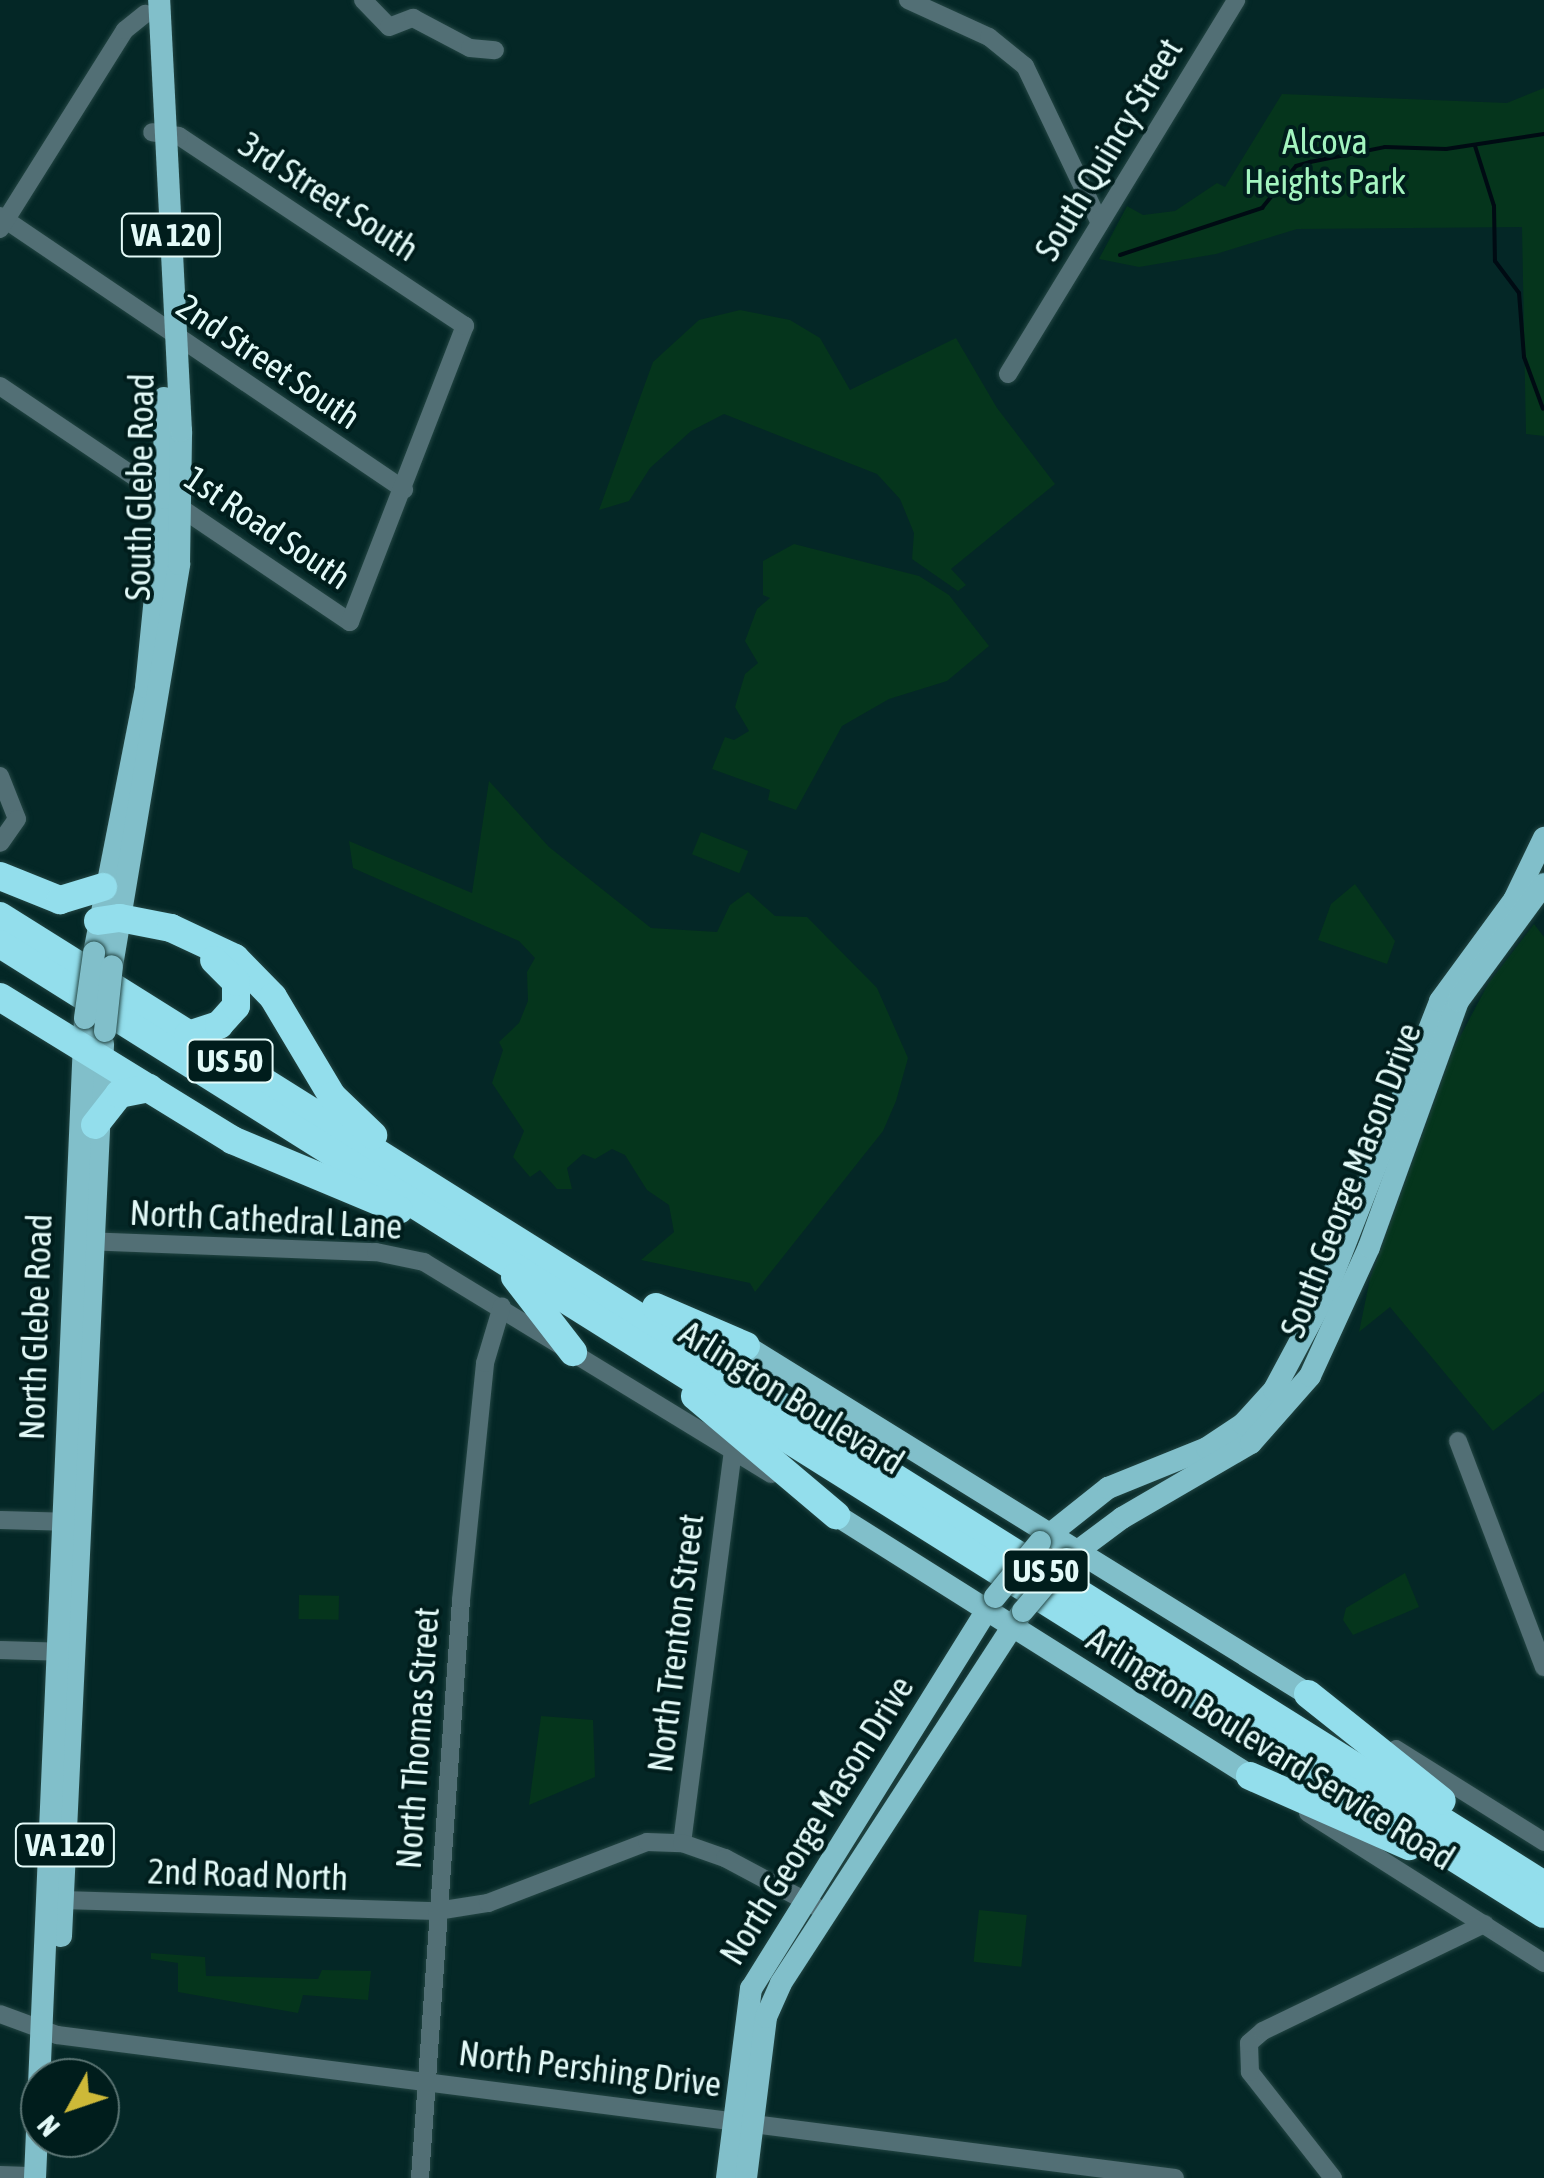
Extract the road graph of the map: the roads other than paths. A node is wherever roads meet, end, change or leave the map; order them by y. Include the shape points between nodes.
1 (363, 0) edge
2 (908, 0) edge
3 (1236, 0) edge
4 (150, 4) edge
5 (496, 50) dead end
6 (159, 132) junction
7 (2, 222) edge
8 (1100, 223) junction
9 (169, 333) junction
10 (1008, 374) dead end
11 (0, 386) edge
12 (404, 490) junction
13 (172, 503) junction
14 (0, 776) edge
15 (128, 811) junction
16 (1544, 838) edge
17 (0, 843) edge
18 (0, 876) edge
19 (1544, 884) edge
20 (103, 887) junction
21 (0, 916) edge
22 (112, 924) junction
23 (0, 944) edge
24 (0, 997) edge
25 (188, 1035) junction
26 (93, 1039) junction
27 (149, 1088) junction
28 (95, 1125) junction
29 (458, 1218) junction
30 (82, 1241) junction
31 (548, 1258) junction
32 (501, 1260) junction
33 (502, 1306) junction
34 (638, 1344) junction
35 (746, 1346) joint
36 (572, 1352) junction
37 (1458, 1441) dead end
38 (733, 1450) junction
39 (836, 1515) junction
40 (0, 1520) edge
41 (71, 1522) junction
42 (1045, 1537) junction
43 (1072, 1554) junction
44 (992, 1603) junction
45 (1018, 1618) junction
46 (0, 1650) edge
47 (64, 1652) junction
48 (1544, 1667) edge
49 (1308, 1694) junction
50 (1250, 1776) junction
51 (1544, 1842) edge
52 (682, 1843) junction
53 (1544, 1876) edge
54 (1493, 1882) junction
55 (1544, 1885) edge
56 (62, 1900) junction
57 (814, 1906) junction
58 (437, 1911) junction
59 (1544, 1914) edge
60 (1484, 1924) junction
61 (1544, 1962) edge
62 (0, 2014) edge
63 (49, 2033) junction
64 (52, 2058) edge
65 (423, 2080) junction
66 (741, 2119) junction
67 (0, 2175) edge
68 (43, 2177) edge
69 (420, 2178) edge
70 (727, 2178) edge
71 (746, 2178) edge
72 (1173, 2178) edge
73 (1333, 2178) edge

1 - 5 street via 389,27 413,18 470,48
2 - 8 street via 989,36 1025,66
3 - 8 street, South Quincy Street
4 - 6 main road, South Glebe Road / VA 120
4 - 7 street via 126,30
6 - 9 main road, South Glebe Road / VA 120
6 - 12 street, 3rd Street South via 465,326
7 - 9 street, 2nd Street South
8 - 10 street, South Quincy Street
9 - 12 street, 2nd Street South
9 - 13 main road, South Glebe Road / VA 120
11 - 13 street, 1st Road South
12 - 13 street, 1st Road South via 350,622
13 - 15 main road, South Glebe Road / VA 120 via 153,688
14 - 17 street via 16,814 14,832
15 - 20 main road, South Glebe Road / VA 120
15 - 22 main road, South Glebe Road / VA 120
16 - 42 main road, South George Mason Drive via 1514,900 1440,1001 1325,1295 1274,1390 1243,1424 1207,1448 1108,1488
18 - 20 highway via 60,900
19 - 43 main road, South George Mason Drive via 1458,1001 1369,1247 1310,1376 1251,1443
20 - 22 main road, South Glebe Road / VA 120
21 - 25 highway, Arlington Boulevard / US 50
22 - 25 highway via 179,944 233,976 233,1011 213,1028
22 - 26 main road, South Glebe Road / VA 120, bridge
22 - 29 highway via 196,936 244,964 273,997 342,1107
23 - 29 highway, Arlington Boulevard / US 50
24 - 26 highway
25 - 29 highway, Arlington Boulevard / US 50
26 - 27 highway
26 - 28 main road, North Glebe Road / VA 120
26 - 30 main road, North Glebe Road / VA 120
27 - 28 highway via 119,1094
27 - 29 highway via 245,1147
28 - 30 main road, North Glebe Road / VA 120
29 - 31 highway, Arlington Boulevard / US 50
29 - 32 highway, Arlington Boulevard / US 50
30 - 33 street, North Cathedral Lane via 400,1255 448,1273
30 - 41 main road, North Glebe Road / VA 120
31 - 35 highway via 567,1258
31 - 55 highway, Arlington Boulevard / US 50
32 - 34 highway, Arlington Boulevard / US 50
32 - 36 highway
33 - 36 street, Arlington Boulevard Service Road
33 - 58 street, North Thomas Street via 488,1346 478,1418
34 - 39 highway
34 - 54 highway, Arlington Boulevard / US 50
35 - 42 main road, Arlington Boulevard Service Road
36 - 38 street, Arlington Boulevard Service Road
37 - 48 street
38 - 39 street, Arlington Boulevard Service Road
38 - 52 street, North Trenton Street
39 - 44 main road, Arlington Boulevard Service Road
40 - 41 street
41 - 47 main road, North Glebe Road / VA 120
42 - 43 main road, Arlington Boulevard Service Road
42 - 44 main road, North George Mason Drive, bridge
43 - 45 main road, South George Mason Drive, bridge
43 - 49 main road, Arlington Boulevard Service Road
44 - 45 main road, Arlington Boulevard Service Road
44 - 57 main road, North George Mason Drive
45 - 50 main road, Arlington Boulevard Service Road
45 - 57 main road, North George Mason Drive
46 - 47 street
47 - 56 main road, North Glebe Road / VA 120
47 - 63 main road, North Glebe Road / VA 120
49 - 51 street, Arlington Boulevard Service Road
49 - 53 highway
50 - 54 highway
50 - 60 street, Arlington Boulevard Service Road
52 - 57 street, 2nd Road North
52 - 58 street, 2nd Road North via 620,1848 488,1903
54 - 59 highway, Arlington Boulevard / US 50
56 - 58 street, 2nd Road North
56 - 63 main road, North Glebe Road / VA 120
57 - 66 main road, North George Mason Drive via 766,2017
58 - 65 street, North Thomas Street
60 - 61 street, Arlington Boulevard Service Road
60 - 73 street via 1263,2031 1245,2059
62 - 63 street, North Pershing Drive
63 - 64 main road, North Glebe Road / VA 120
63 - 65 street, North Pershing Drive
63 - 68 main road, North Glebe Road / VA 120
65 - 66 street, North Pershing Drive
65 - 69 street, North Thomas Street
66 - 70 main road, North George Mason Drive
66 - 71 main road, North George Mason Drive
66 - 72 street, North Pershing Drive
67 - 68 street

